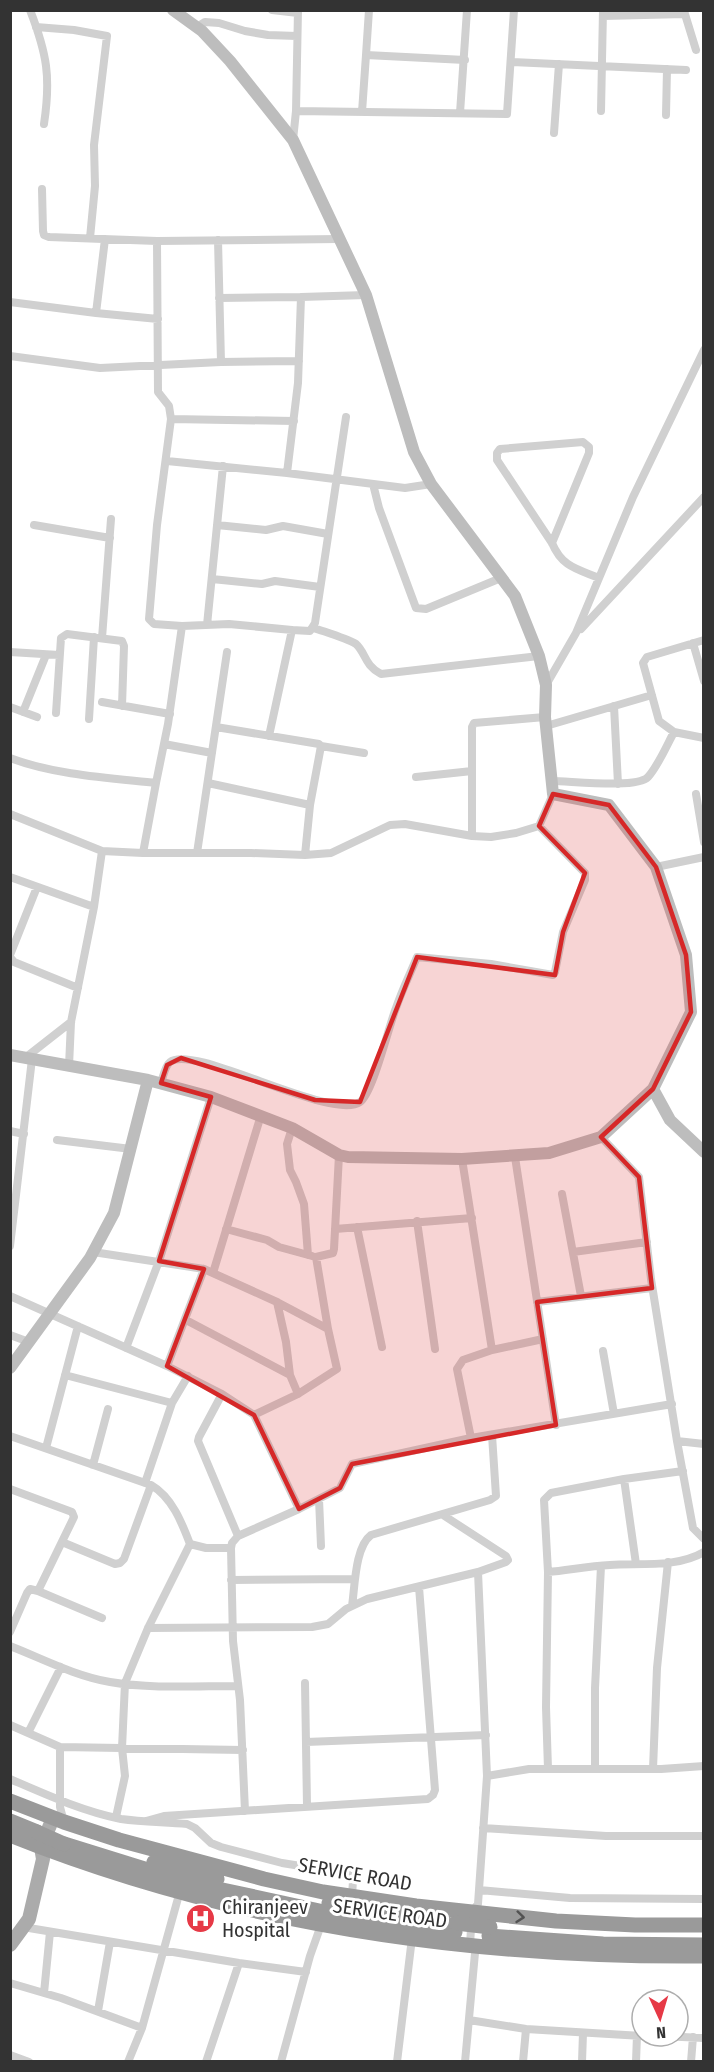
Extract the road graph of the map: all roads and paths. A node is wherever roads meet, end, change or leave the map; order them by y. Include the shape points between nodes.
1 (30, 10) edge
2 (173, 10) edge
3 (272, 10) edge
4 (369, 10) edge
5 (467, 10) edge
6 (514, 10) edge
7 (298, 12) edge
8 (684, 12) edge
9 (603, 13) edge
10 (36, 27) junction
11 (197, 27) junction
12 (297, 36) junction
13 (696, 50) dead end
14 (366, 55) junction
15 (465, 60) junction
16 (512, 62) junction
17 (559, 64) junction
18 (603, 66) junction
19 (667, 69) junction
20 (686, 70) dead end
21 (296, 111) junction
22 (602, 111) dead end
23 (362, 112) junction
24 (460, 113) junction
25 (666, 115) dead end
26 (44, 124) dead end
27 (554, 133) dead end
28 (293, 140) junction
29 (42, 189) dead end
30 (90, 238) junction
31 (105, 239) junction
32 (339, 239) junction
33 (218, 240) junction
34 (157, 241) junction
35 (366, 296) junction
36 (301, 297) junction
37 (219, 298) junction
38 (10, 302) edge
39 (96, 313) junction
40 (158, 319) junction
41 (704, 350) edge
42 (10, 356) edge
43 (299, 361) junction
44 (221, 362) junction
45 (158, 365) junction
46 (699, 370) edge
47 (346, 417) dead end
48 (171, 419) junction
49 (294, 421) junction
50 (167, 461) junction
51 (223, 466) junction
52 (287, 473) junction
53 (336, 479) junction
54 (373, 484) junction
55 (431, 484) junction
56 (704, 497) edge
57 (111, 519) dead end
58 (34, 525) dead end
59 (217, 525) junction
60 (328, 534) junction
61 (110, 538) junction
62 (552, 543) junction
63 (501, 578) junction
64 (599, 578) junction
65 (212, 579) junction
66 (320, 587) junction
67 (207, 625) junction
68 (182, 626) junction
69 (314, 628) junction
70 (292, 630) junction
71 (576, 633) junction
72 (98, 637) junction
73 (704, 640) edge
74 (693, 643) junction
75 (10, 651) edge
76 (227, 652) dead end
77 (46, 655) junction
78 (59, 655) junction
79 (539, 656) junction
80 (704, 681) edge
81 (546, 685) junction
82 (652, 695) junction
83 (102, 702) dead end
84 (122, 706) junction
85 (614, 706) junction
86 (10, 707) edge
87 (23, 712) junction
88 (56, 713) dead end
89 (170, 714) junction
90 (37, 717) dead end
91 (89, 719) dead end
92 (545, 722) junction
93 (216, 727) junction
94 (675, 732) junction
95 (269, 736) junction
96 (704, 738) edge
97 (164, 744) junction
98 (321, 746) junction
99 (212, 753) junction
100 (364, 753) dead end
101 (10, 758) edge
102 (472, 771) junction
103 (416, 777) dead end
104 (552, 781) junction
105 (156, 783) junction
106 (208, 783) junction
107 (618, 784) junction
108 (553, 794) junction
109 (696, 794) dead end
110 (310, 805) junction
111 (10, 814) edge
112 (539, 826) junction
113 (472, 836) junction
114 (704, 842) edge
115 (102, 851) junction
116 (143, 853) junction
117 (197, 853) junction
118 (305, 855) junction
119 (704, 857) edge
120 (656, 867) junction
121 (10, 877) edge
122 (37, 887) junction
123 (94, 907) junction
124 (14, 937) edge
125 (10, 956) edge
126 (78, 988) junction
127 (71, 1022) junction
128 (10, 1055) edge
129 (29, 1058) junction
130 (69, 1066) junction
131 (148, 1080) junction
132 (161, 1083) junction
133 (652, 1089) junction
134 (211, 1097) junction
135 (261, 1115) junction
136 (292, 1128) junction
137 (10, 1131) edge
138 (24, 1134) junction
139 (601, 1137) junction
140 (57, 1140) dead end
141 (131, 1149) junction
142 (704, 1152) edge
143 (339, 1155) junction
144 (515, 1156) junction
145 (462, 1159) junction
146 (562, 1194) dead end
147 (14, 1200) edge
148 (472, 1218) junction
149 (417, 1221) junction
150 (357, 1227) junction
151 (226, 1229) junction
152 (335, 1229) junction
153 (647, 1242) junction
154 (10, 1246) edge
155 (93, 1252) junction
156 (573, 1252) junction
157 (312, 1256) junction
158 (159, 1261) junction
159 (208, 1271) junction
160 (652, 1288) junction
161 (10, 1296) edge
162 (581, 1296) junction
163 (277, 1302) junction
164 (537, 1302) junction
165 (50, 1313) junction
166 (186, 1320) junction
167 (78, 1326) junction
168 (328, 1329) junction
169 (10, 1335) edge
170 (543, 1339) junction
171 (29, 1342) junction
172 (382, 1347) dead end
173 (126, 1348) junction
174 (435, 1349) dead end
175 (492, 1350) junction
176 (603, 1351) dead end
177 (167, 1365) junction
178 (10, 1368) edge
179 (65, 1375) junction
180 (290, 1375) junction
181 (188, 1376) junction
182 (222, 1394) junction
183 (298, 1394) junction
184 (172, 1403) junction
185 (672, 1404) junction
186 (108, 1409) dead end
187 (614, 1414) junction
188 (254, 1415) junction
189 (556, 1425) junction
190 (492, 1435) junction
191 (10, 1436) edge
192 (471, 1438) junction
193 (677, 1441) junction
194 (704, 1444) edge
195 (46, 1448) junction
196 (93, 1465) junction
197 (683, 1471) junction
198 (624, 1479) junction
199 (148, 1484) junction
200 (10, 1490) edge
201 (319, 1499) junction
202 (299, 1509) junction
203 (443, 1515) junction
204 (238, 1536) junction
205 (704, 1539) edge
206 (62, 1542) junction
207 (190, 1544) junction
208 (321, 1546) dead end
209 (231, 1548) junction
210 (704, 1552) edge
211 (668, 1562) junction
212 (636, 1564) junction
213 (601, 1566) junction
214 (478, 1572) junction
215 (548, 1572) junction
216 (356, 1579) junction
217 (231, 1580) junction
218 (419, 1587) junction
219 (38, 1591) junction
220 (352, 1606) junction
221 (102, 1618) dead end
222 (148, 1628) junction
223 (232, 1628) junction
224 (10, 1632) edge
225 (10, 1646) edge
226 (61, 1667) junction
227 (125, 1683) junction
228 (305, 1683) dead end
229 (238, 1686) junction
230 (10, 1725) edge
231 (28, 1733) junction
232 (486, 1735) junction
233 (431, 1737) junction
234 (306, 1742) junction
235 (60, 1747) junction
236 (122, 1748) junction
237 (243, 1750) junction
238 (704, 1766) edge
239 (548, 1769) junction
240 (595, 1769) junction
241 (653, 1769) junction
242 (487, 1776) junction
243 (10, 1779) edge
244 (10, 1801) edge
245 (60, 1801) junction
246 (307, 1806) junction
247 (10, 1811) edge
248 (245, 1811) junction
249 (116, 1817) junction
250 (10, 1821) edge
251 (146, 1821) junction
252 (483, 1827) junction
253 (53, 1834) junction
254 (10, 1835) edge
255 (704, 1836) edge
256 (479, 1890) junction
257 (180, 1891) junction
258 (352, 1895) junction
259 (704, 1899) edge
260 (477, 1910) junction
261 (321, 1925) junction
262 (704, 1925) edge
263 (23, 1928) junction
264 (50, 1932) junction
265 (704, 1936) edge
266 (412, 1938) junction
267 (481, 1941) junction
268 (110, 1942) junction
269 (10, 1945) edge
270 (704, 1945) edge
271 (162, 1951) junction
272 (704, 1956) edge
273 (239, 1963) junction
274 (306, 1972) junction
275 (10, 1983) edge
276 (44, 1993) junction
277 (98, 2012) junction
278 (469, 2020) junction
279 (142, 2028) junction
280 (526, 2029) junction
281 (584, 2033) junction
282 (630, 2035) edge
283 (690, 2037) edge
284 (693, 2037) junction
285 (704, 2037) edge
286 (10, 2055) edge
287 (132, 2060) edge
288 (29, 2061) edge
289 (206, 2061) edge
290 (281, 2061) edge
291 (396, 2061) edge
292 (465, 2061) edge
293 (523, 2061) edge
294 (582, 2061) edge
295 (691, 2061) edge

1 - 10 street
2 - 11 street
3 - 7 street
4 - 14 street
5 - 15 street
6 - 16 street
7 - 12 street
8 - 9 street
8 - 13 street
9 - 18 street
10 - 26 street via 47,66
10 - 30 street via 107,36 94,145
11 - 12 street via 205,22 219,23 268,35
11 - 28 street via 230,61
12 - 21 street
14 - 15 street
14 - 23 street
15 - 24 street
16 - 17 street
16 - 24 street via 507,114
17 - 18 street
17 - 27 street
18 - 19 street
18 - 22 street
19 - 20 street
19 - 25 street
21 - 23 street
21 - 28 street
23 - 24 street
28 - 32 street
29 - 30 street via 44,235
30 - 31 street
31 - 34 street
31 - 39 street
32 - 33 street
32 - 35 street
33 - 34 street
33 - 37 street
34 - 40 street
35 - 36 street
35 - 55 street via 403,422
36 - 37 street
36 - 43 street
37 - 44 street
38 - 39 street
39 - 40 street
40 - 45 street
41 - 46 street
42 - 45 street via 100,368
43 - 44 street
43 - 49 street
44 - 45 street
45 - 48 street via 158,392 169,406
46 - 64 street via 633,497
47 - 53 street
48 - 49 street
48 - 50 street
49 - 52 street
50 - 51 street
50 - 68 street via 149,619 154,624
51 - 52 street
51 - 59 street
52 - 53 street
53 - 54 street
53 - 60 street
54 - 55 street via 405,488
54 - 63 street via 416,608 426,609
55 - 63 street
56 - 71 street
57 - 61 street
58 - 61 street
59 - 60 street via 266,530 283,526
59 - 65 street
60 - 66 street
61 - 72 street
62 - 62 street via 498,460 500,449 584,442 589,447
62 - 64 street via 564,562
63 - 79 street via 515,596
64 - 71 street
65 - 66 street via 262,584 275,580
65 - 67 street
66 - 69 street
67 - 68 street
67 - 70 street
68 - 89 street
69 - 70 street
69 - 79 street via 356,645 367,663 381,674
70 - 95 street
71 - 81 street
72 - 78 street via 63,635
72 - 84 street via 117,639 124,646
72 - 91 street
73 - 74 street
74 - 80 street
74 - 82 street via 647,657 643,663
75 - 77 street
76 - 93 street
77 - 78 street
77 - 87 street
78 - 88 street
79 - 81 street
81 - 92 street
82 - 85 street
82 - 94 street via 659,721
83 - 84 street
84 - 89 street
85 - 92 street
85 - 107 street
86 - 87 street
87 - 90 street
89 - 97 street
92 - 102 street via 474,723
92 - 104 street
93 - 95 street
93 - 99 street
94 - 96 street
94 - 107 street via 648,777 639,783
95 - 98 street
97 - 99 street
97 - 105 street
98 - 100 street
98 - 110 street
99 - 106 street
101 - 105 street via 89,775
102 - 103 street
102 - 113 street
104 - 107 street
104 - 108 street
105 - 116 street
106 - 110 street
106 - 117 street
108 - 112 street
108 - 120 street via 609,805
109 - 114 street
110 - 118 street
111 - 115 street
112 - 113 street via 491,837
112 - 132 street via 585,873 563,932 553,975 417,957 368,1088 356,1104 315,1100 181,1058 167,1065
113 - 118 street via 390,825 331,853
115 - 116 street
115 - 123 street
116 - 117 street
117 - 118 street
119 - 120 street
120 - 133 street via 686,955 691,1012
121 - 122 street
122 - 123 street
122 - 124 street
123 - 126 street
124 - 125 street
125 - 126 street via 14,962
126 - 127 street
127 - 129 street
127 - 130 street
128 - 129 street
129 - 130 street
129 - 138 street
130 - 131 street
131 - 132 street
131 - 141 street
132 - 134 street
133 - 139 street
133 - 142 street via 669,1120
134 - 135 street
134 - 158 street
135 - 136 street
135 - 151 street
136 - 143 street
136 - 157 street via 287,1144 290,1170 304,1204
137 - 138 street
138 - 147 street
139 - 144 street via 549,1153
139 - 153 street via 639,1177
140 - 141 street
141 - 155 street via 114,1213
143 - 145 street
143 - 152 street
144 - 145 street
144 - 164 street
145 - 148 street
146 - 156 street
147 - 154 street
148 - 149 street
148 - 175 street
149 - 150 street
149 - 174 street
150 - 152 street
150 - 172 street
151 - 157 street
151 - 159 street
152 - 157 street via 333,1253
153 - 156 street
153 - 160 street
155 - 158 street
155 - 165 street
156 - 162 street
157 - 168 street
158 - 159 street
158 - 173 street
159 - 163 street
159 - 166 street
160 - 162 street
160 - 185 street
161 - 165 street
162 - 164 street
163 - 168 street
163 - 180 street
164 - 170 street
165 - 167 street
165 - 171 street
166 - 177 street
166 - 180 street
167 - 173 street
167 - 179 street
168 - 183 street via 337,1370
169 - 171 street
170 - 175 street
170 - 189 street
171 - 178 street
173 - 177 street
175 - 192 street via 463,1360 457,1369
176 - 187 street
177 - 181 street
179 - 184 street
179 - 195 street
180 - 183 street
181 - 182 street
181 - 184 street
182 - 188 street
182 - 204 street via 198,1441
183 - 188 street
184 - 199 street
185 - 187 street
185 - 193 street
186 - 196 street
187 - 189 street
188 - 202 street
189 - 190 street
190 - 192 street
190 - 203 street via 496,1496
191 - 195 street
192 - 201 street via 352,1464 340,1488
193 - 194 street
193 - 197 street
195 - 196 street
196 - 199 street
197 - 198 street
197 - 205 street via 693,1528
198 - 212 street
198 - 215 street via 547,1496 544,1505
199 - 206 street via 120,1563
199 - 207 street via 158,1489 180,1517
200 - 206 street via 74,1514
201 - 202 street
201 - 208 street
202 - 204 street
203 - 214 street via 508,1560
203 - 216 street via 364,1540
204 - 209 street
206 - 219 street
207 - 209 street
207 - 222 street
209 - 217 street
210 - 211 street
211 - 212 street
211 - 241 street via 657,1668
212 - 213 street
213 - 215 street
213 - 240 street
214 - 218 street
214 - 232 street
215 - 239 street
216 - 217 street
216 - 220 street
217 - 223 street
218 - 220 street
218 - 233 street
219 - 221 street
219 - 224 street via 27,1593
220 - 223 street via 320,1626
222 - 223 street
222 - 227 street
223 - 229 street
225 - 226 street
226 - 227 street
226 - 231 street
227 - 229 street
227 - 236 street
228 - 234 street
229 - 237 street
230 - 231 street
231 - 235 street
232 - 233 street
232 - 242 street
233 - 234 street
233 - 246 street via 435,1790 428,1799
234 - 246 street
235 - 236 street
235 - 245 street
236 - 237 street
236 - 249 street via 125,1776
237 - 248 street
238 - 241 street
239 - 240 street
239 - 242 street
240 - 241 street
242 - 252 street
243 - 245 street
244 - 253 highway, SERVICE ROAD
245 - 249 street
245 - 253 street
246 - 248 street
247 - 253 highway
248 - 251 street via 164,1816
249 - 251 street
250 - 253 highway
251 - 258 street via 187,1824 221,1847 351,1876
252 - 255 street via 606,1836
252 - 256 street
253 - 254 highway, SERVICE ROAD
253 - 257 highway, SERVICE ROAD via 135,1879
253 - 258 highway, SERVICE ROAD via 162,1853 322,1892
253 - 263 main road
253 - 267 highway, bridge via 270,1892 455,1927
256 - 259 street via 570,1898
256 - 260 street
257 - 261 highway, SERVICE ROAD
257 - 271 street
258 - 260 highway, SERVICE ROAD via 416,1906
260 -> 262 highway, SERVICE ROAD via 585,1923
260 - 267 street
261 - 266 highway, SERVICE ROAD
261 - 274 street
263 - 264 street
263 - 269 main road
264 - 268 street
264 - 276 street
265 - 267 highway via 556,1932
266 - 267 highway, SERVICE ROAD
266 - 291 street
267 - 270 highway
267 - 272 highway, SERVICE ROAD via 616,1955
267 - 278 street
268 - 271 street
268 - 277 street
271 - 273 street
271 - 279 street
273 - 274 street
273 - 289 street
274 - 290 street
275 - 276 street
276 - 277 street
277 - 279 street
278 - 280 street
278 - 292 street
279 - 287 street
280 - 281 street
280 - 293 street
281 - 282 street
281 - 294 street
283 - 284 street
284 - 285 street
284 - 295 street
286 - 288 street

